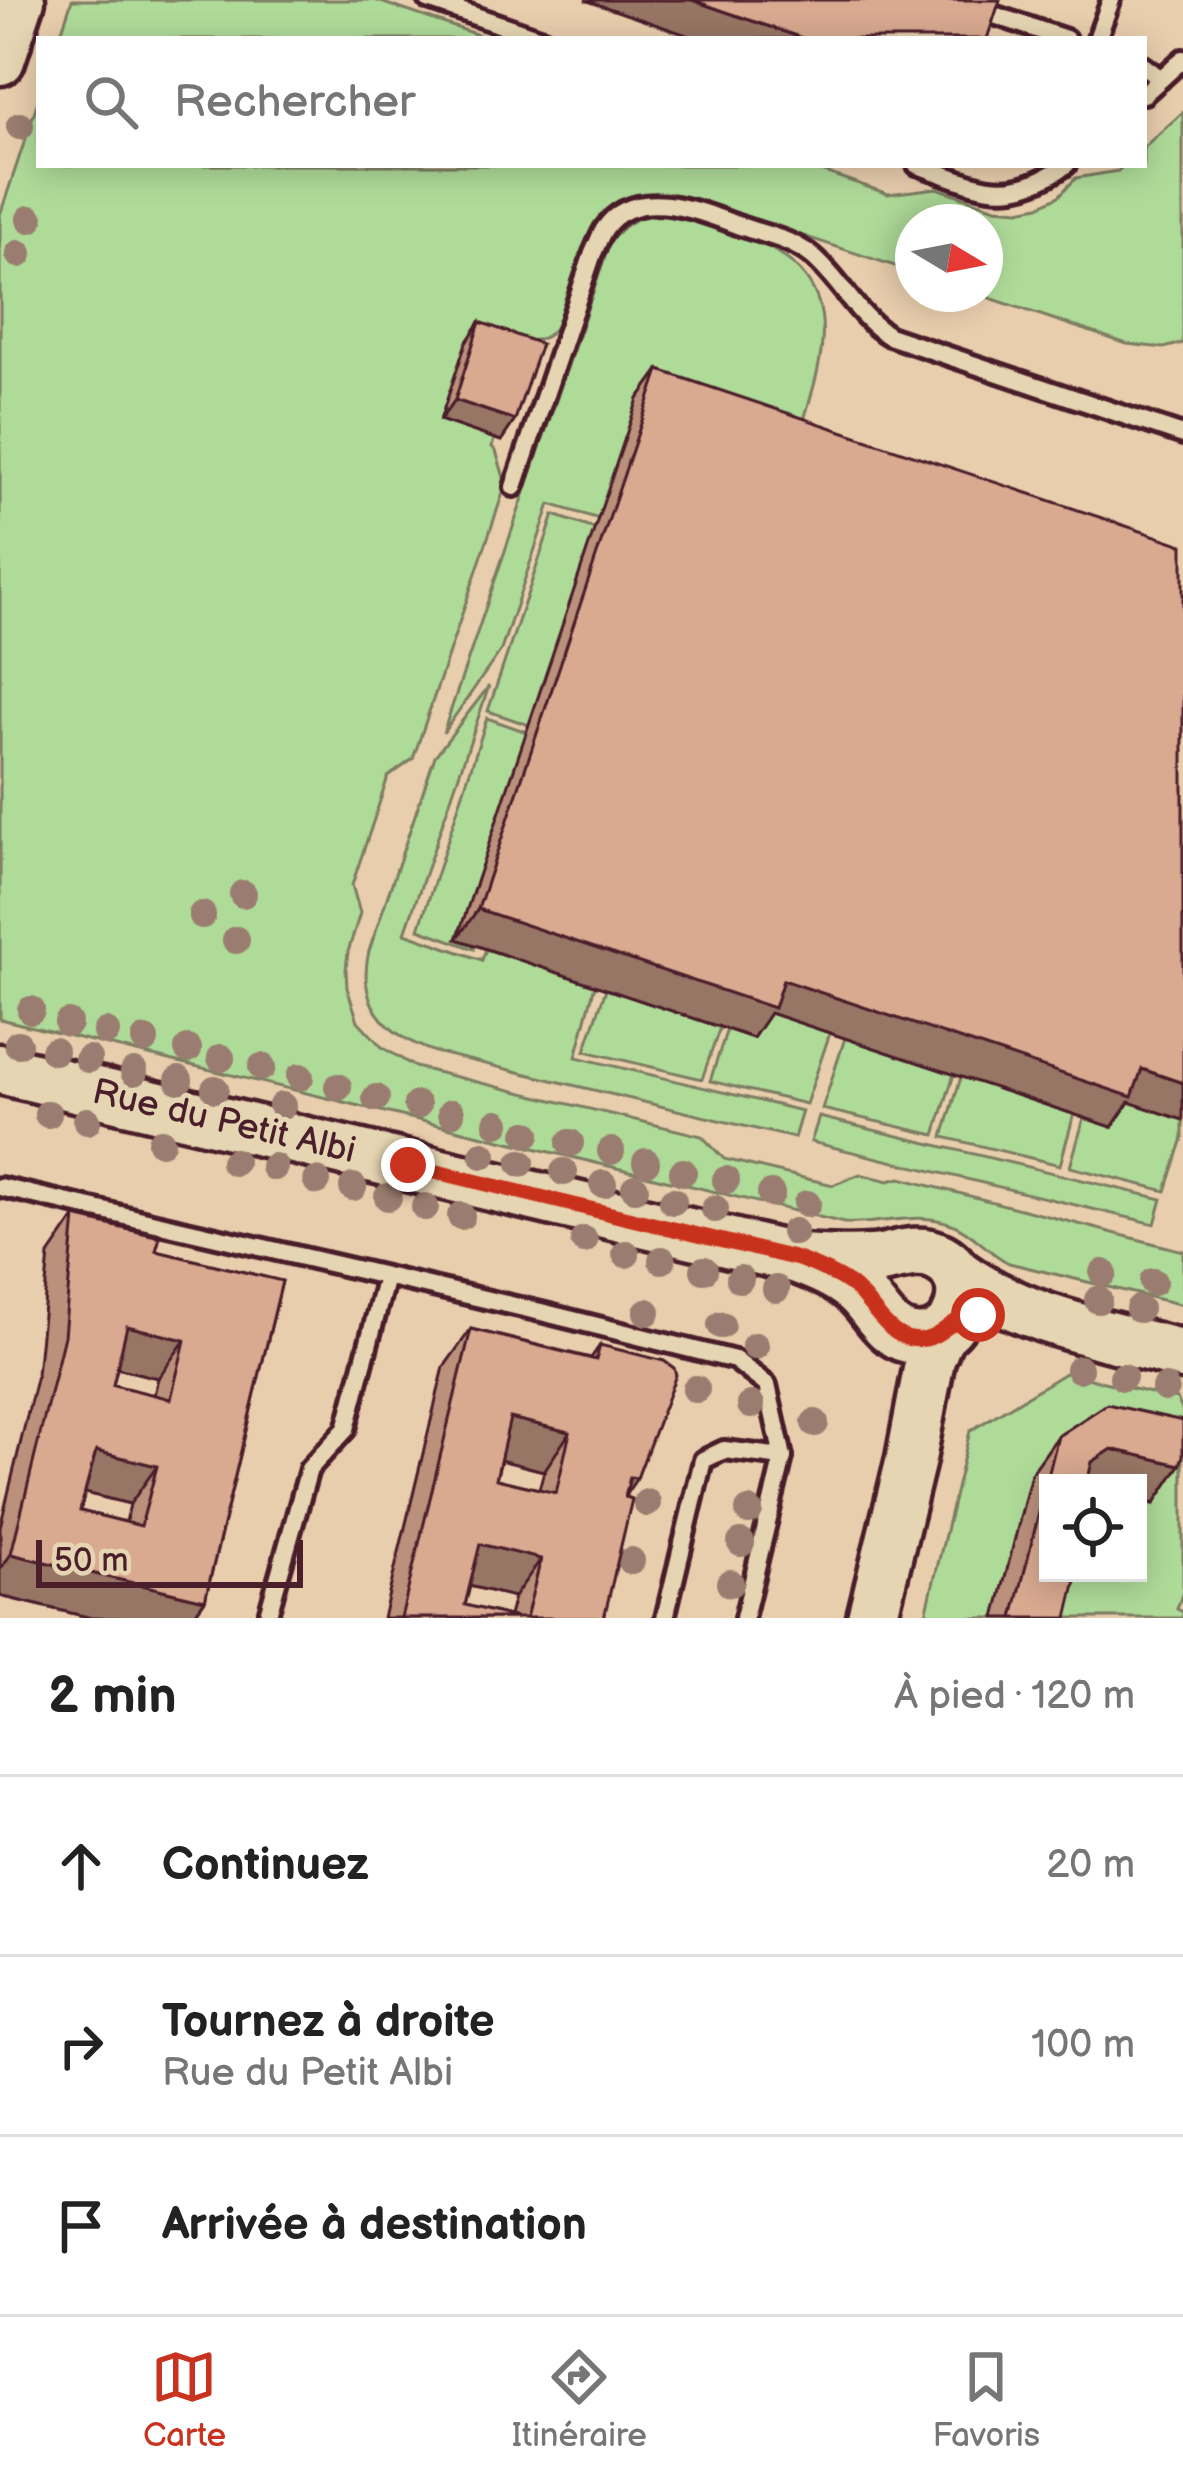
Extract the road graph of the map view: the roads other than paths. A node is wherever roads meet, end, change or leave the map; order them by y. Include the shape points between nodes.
1 (20, 0) edge
2 (428, 0) edge
3 (1111, 0) edge
4 (997, 16) edge
5 (534, 36) edge
6 (1057, 36) edge
7 (1098, 36) edge
8 (1183, 59) edge
9 (0, 60) edge
10 (1147, 68) edge
11 (1161, 79) junction
12 (1147, 91) edge
13 (926, 168) edge
14 (1062, 168) edge
15 (1183, 434) edge
16 (514, 487) dead end
17 (0, 1069) edge
18 (0, 1187) edge
19 (900, 1256) junction
20 (798, 1259) junction
21 (955, 1272) junction
22 (386, 1277) junction
23 (1044, 1318) junction
24 (917, 1325) junction
25 (1182, 1357) edge
26 (782, 1457) junction
27 (267, 1618) edge
28 (665, 1618) edge
29 (744, 1618) edge
30 (872, 1618) edge

1 - 9 street
2 - 5 lane
3 - 7 lane
4 - 6 lane
8 - 11 lane
10 - 11 lane
11 - 12 lane
13 - 14 lane via 1016,190
15 - 16 lane via 889,336 797,246 678,206 646,205 604,229
17 - 20 street, Rue du Petit Albi
18 - 22 lane
19 - 20 street, Rue du Petit Albi
19 - 21 street, Rue du Petit Albi via 936,1256
19 - 24 street via 877,1281 876,1304
20 - 24 street, Rue du Petit Albi
21 - 23 street
21 - 24 street via 962,1300
22 - 26 lane via 735,1360 767,1385
22 - 27 lane via 346,1429 309,1468
23 - 24 street via 1006,1313
23 - 25 street
24 - 30 street, Rue du Petit Albi via 916,1427
26 - 28 lane via 724,1450 703,1460
26 - 29 lane

